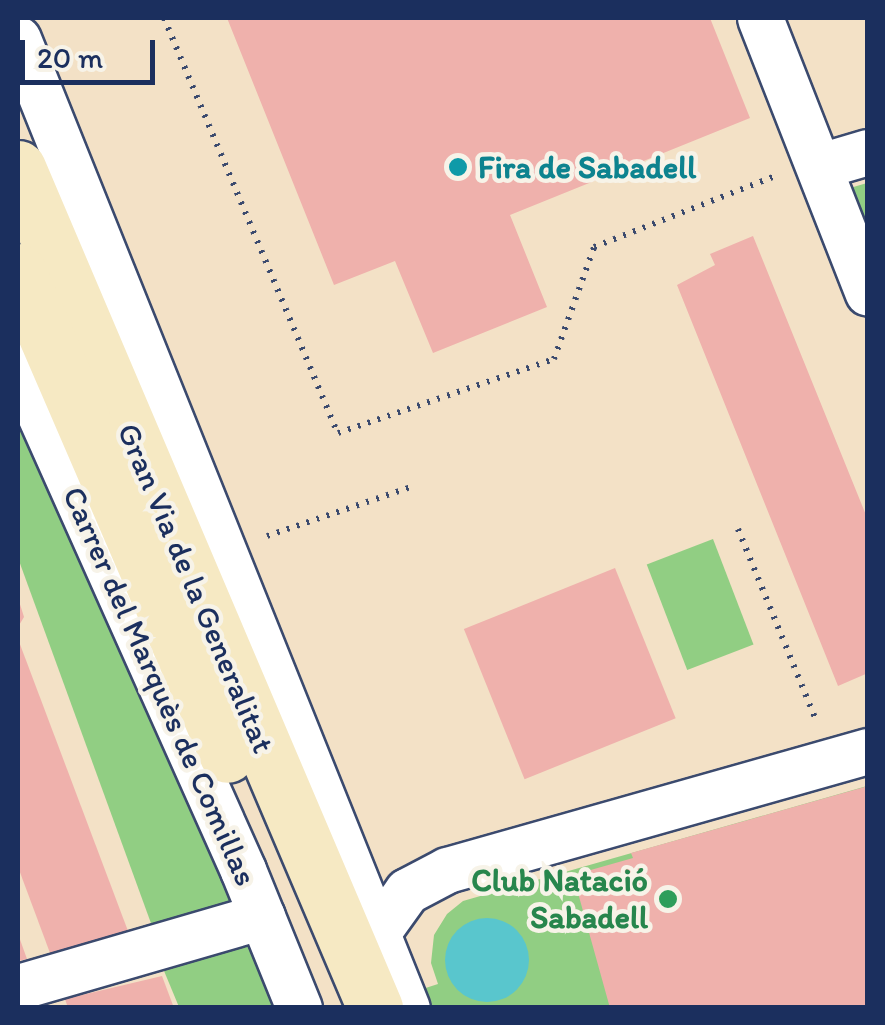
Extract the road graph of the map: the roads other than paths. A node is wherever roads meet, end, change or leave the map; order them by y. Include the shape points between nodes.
1 (760, 18) edge
2 (18, 39) edge
3 (868, 152) edge
4 (820, 166) junction
5 (18, 168) edge
6 (18, 271) edge
7 (868, 293) edge
8 (21, 383) edge
9 (850, 756) edge
10 (356, 878) joint
11 (262, 916) junction
12 (363, 936) junction
13 (18, 987) edge
14 (299, 1008) edge
15 (338, 1008) edge
16 (374, 1008) edge
17 (407, 1008) edge

1 - 4 street
2 - 10 street
3 - 4 street
4 - 7 street
5 - 12 street, Gran Via de la Generalitat
6 - 15 street, Gran Via de la Generalitat
8 - 11 street, Carrer del Marquès de Comillas
9 - 12 street via 447,870 407,891
10 - 12 street
11 - 13 street
11 - 14 street, Carrer del Marquès de Comillas
12 - 16 street, Gran Via de la Generalitat
12 - 17 street

